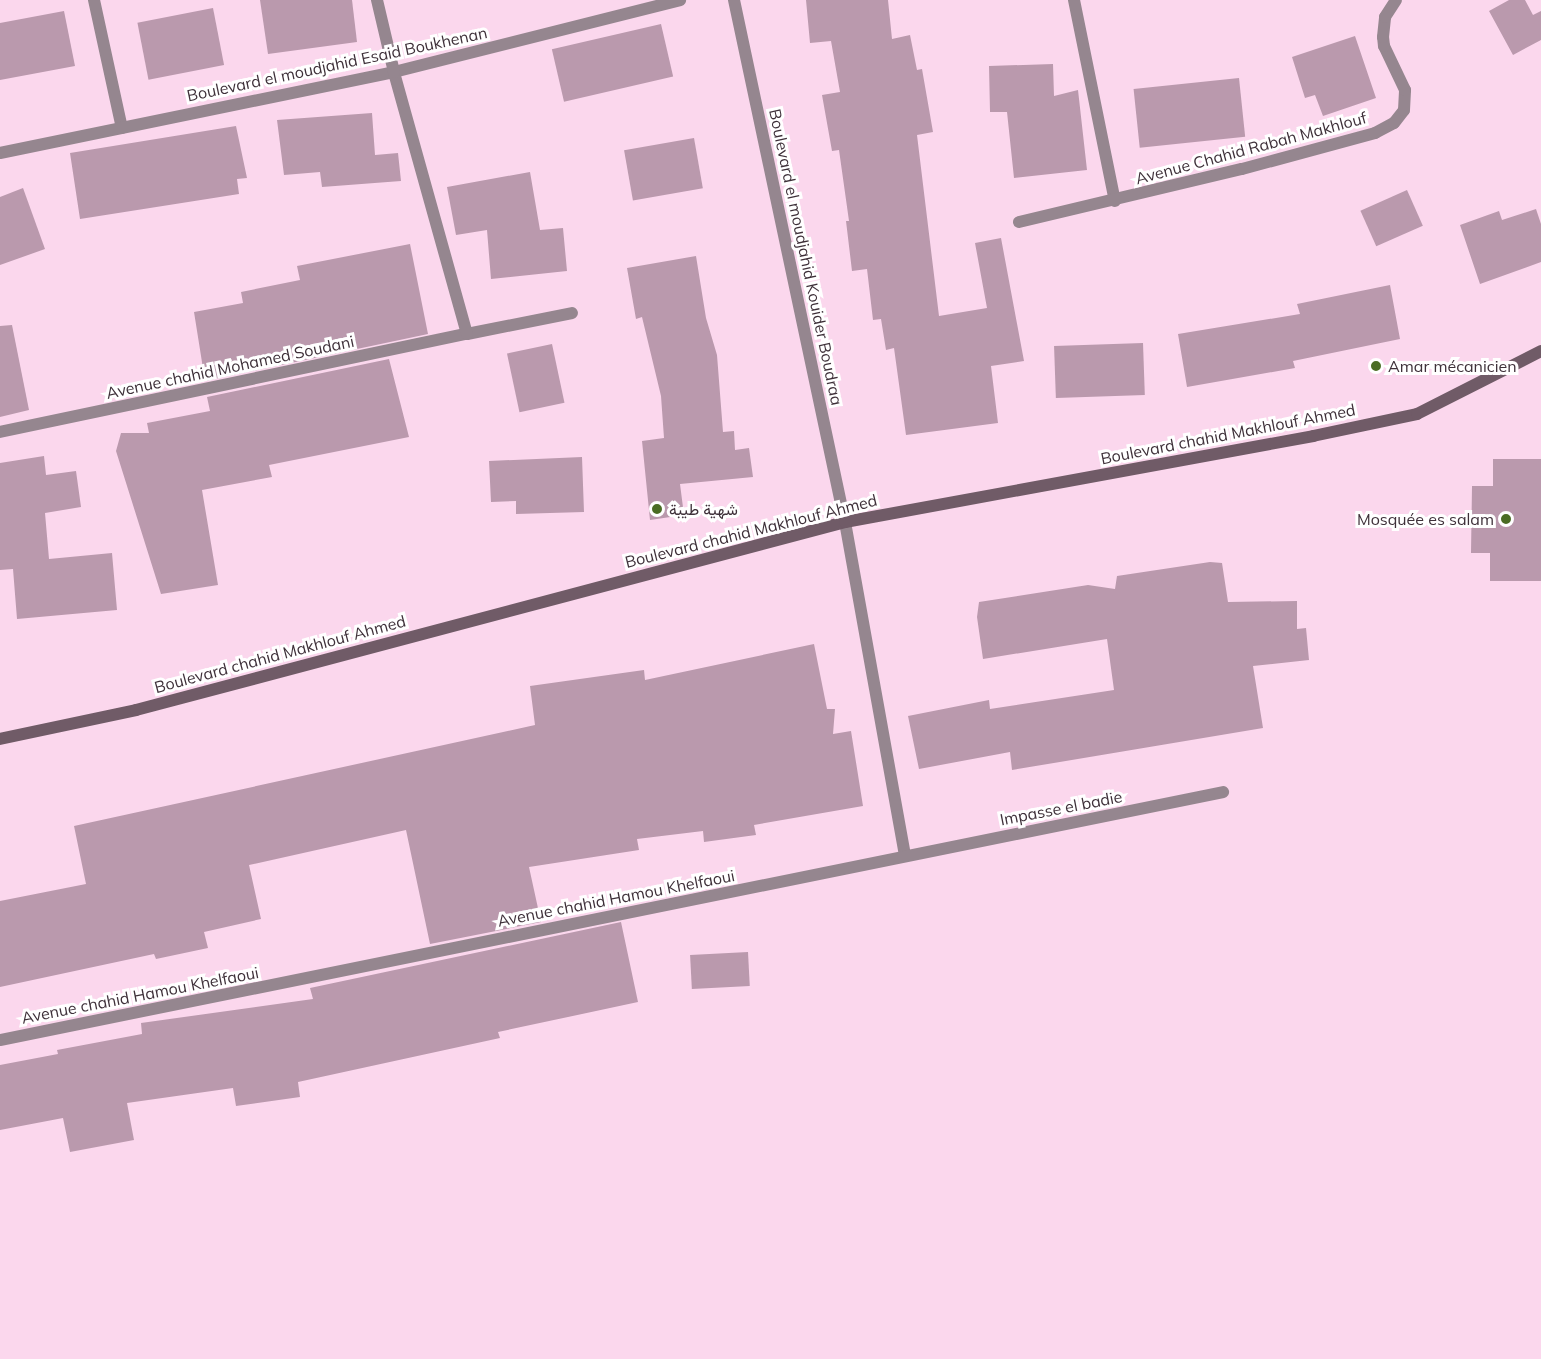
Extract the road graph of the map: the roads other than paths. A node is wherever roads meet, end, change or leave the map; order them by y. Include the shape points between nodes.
1 (94, 0) edge
2 (377, 0) edge
3 (680, 0) edge
4 (734, 0) edge
5 (1074, 0) edge
6 (1396, 0) edge
7 (394, 72) junction
8 (122, 128) junction
9 (0, 153) edge
10 (1115, 201) junction
11 (1019, 222) dead end
12 (572, 314) dead end
13 (467, 334) junction
14 (1541, 351) edge
15 (0, 432) edge
16 (845, 522) junction
17 (0, 739) edge
18 (1223, 792) dead end
19 (905, 856) junction
20 (0, 1040) edge

1 - 8 street
2 - 7 street
3 - 7 street, Boulevard el moudjahid Esaid Boukhenan
4 - 16 street, Boulevard el moudjahid Kouider Boudraa
5 - 10 street
6 - 10 street, Avenue Chahid Rabah Makhlouf via 1385,17 1383,37 1405,90 1404,110 1394,123 1375,133
7 - 8 street, Boulevard el moudjahid Esaid Boukhenan
7 - 13 street
8 - 9 street, Boulevard el moudjahid Esaid Boukhenan
10 - 11 street, Avenue Chahid Rabah Makhlouf
12 - 13 street, Avenue chahid Mohamed Soudani
13 - 15 street, Avenue chahid Mohamed Soudani
14 - 16 main road, Boulevard chahid Makhlouf Ahmed via 1418,414
16 - 17 main road, Boulevard chahid Makhlouf Ahmed via 136,710
16 - 19 street
18 - 19 street, Impasse el badie
19 - 20 street, Avenue chahid Hamou Khelfaoui

